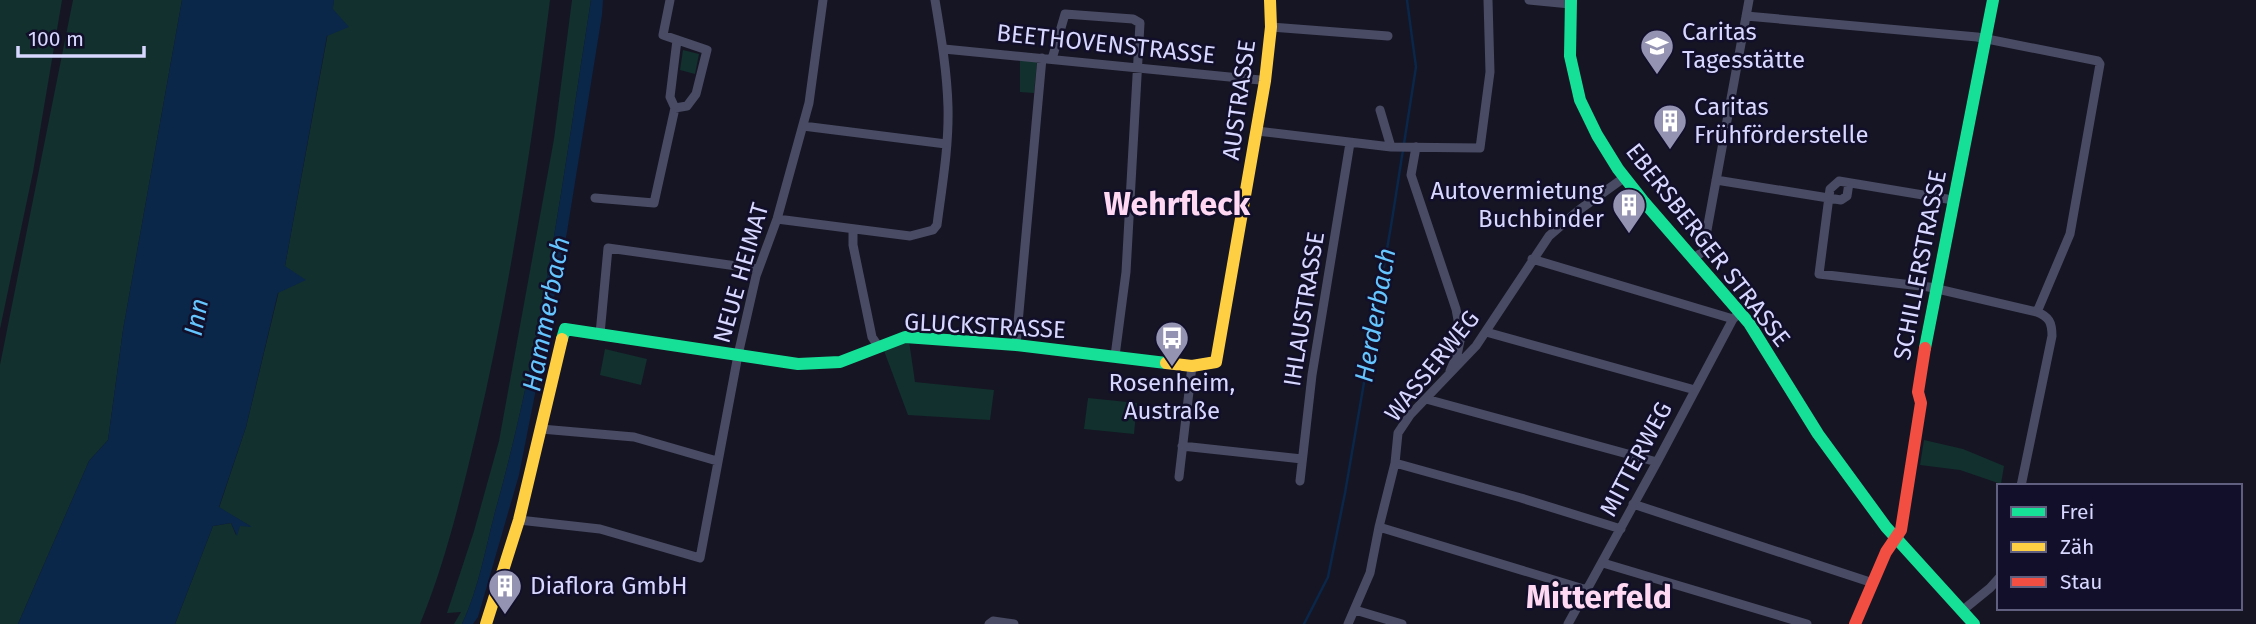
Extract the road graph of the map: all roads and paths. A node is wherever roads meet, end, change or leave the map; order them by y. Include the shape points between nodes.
1 (670, 0) edge
2 (823, 0) edge
3 (936, 0) edge
4 (1270, 0) edge
5 (1488, 0) edge
6 (1529, 0) edge
7 (1749, 0) edge
8 (1993, 0) edge
9 (1571, 2) edge
10 (1746, 16) junction
11 (1271, 27) junction
12 (1388, 36) dead end
13 (1986, 38) junction
14 (677, 40) junction
15 (943, 49) junction
16 (1042, 58) junction
17 (1052, 59) junction
18 (1137, 68) junction
19 (1263, 81) junction
20 (676, 108) junction
21 (1380, 110) dead end
22 (803, 126) junction
23 (1258, 131) junction
24 (1350, 143) junction
25 (946, 144) junction
26 (1392, 147) junction
27 (1415, 147) junction
28 (1625, 177) junction
29 (1716, 180) junction
30 (594, 198) dead end
31 (1829, 199) junction
32 (1953, 200) junction
33 (777, 219) junction
34 (853, 230) junction
35 (1693, 258) junction
36 (1532, 259) junction
37 (758, 269) junction
38 (1938, 289) junction
39 (2037, 312) junction
40 (1736, 316) junction
41 (1486, 332) junction
42 (600, 334) junction
43 (1016, 345) junction
44 (878, 346) junction
45 (738, 355) junction
46 (1115, 356) junction
47 (1192, 366) junction
48 (1446, 379) junction
49 (1695, 390) junction
50 (1426, 399) junction
51 (541, 429) junction
52 (1182, 446) junction
53 (1302, 460) junction
54 (718, 461) junction
55 (1657, 462) junction
56 (1395, 463) junction
57 (1179, 477) dead end
58 (1300, 481) dead end
59 (2021, 484) edge
60 (1633, 504) junction
61 (519, 520) junction
62 (1379, 527) junction
63 (1621, 529) junction
64 (1895, 537) junction
65 (1602, 563) junction
66 (1997, 580) edge
67 (1873, 583) junction
68 (1587, 590) junction
69 (1355, 610) junction
70 (1963, 610) junction
71 (486, 624) edge
72 (989, 624) edge
73 (1014, 624) edge
74 (1348, 624) edge
75 (1402, 624) edge
76 (1568, 624) edge
77 (1807, 624) edge
78 (1855, 624) edge
79 (1974, 624) edge

1 - 14 street via 663,35
2 - 22 street, NEUE HEIMAT
3 - 15 street
4 - 11 street, AUSTRASSE
5 - 27 street via 1490,72 1480,148
6 - 9 street
7 - 10 street
8 - 13 street, SCHILLERSTRASSE
9 - 28 street, EBERSBERGER STRASSE via 1571,66 1582,102 1598,137
10 - 13 street
10 - 29 street
11 - 12 street
11 - 19 street, AUSTRASSE
13 - 32 street, SCHILLERSTRASSE
13 - 39 street via 2094,59 2100,64 2070,234
14 - 20 street via 670,97
14 - 20 street via 707,50 696,94 687,106
15 - 16 street, BEETHOVENSTRASSE
15 - 25 street
16 - 17 street, BEETHOVENSTRASSE
16 - 43 street
17 - 18 street, BEETHOVENSTRASSE
17 - 18 street via 1065,14 1133,19 1140,23
18 - 19 street, BEETHOVENSTRASSE
18 - 46 street via 1126,272
19 - 23 street, AUSTRASSE
20 - 30 street via 654,203
21 - 26 street
22 - 25 street
22 - 33 street, NEUE HEIMAT
23 - 24 street
23 - 47 street, AUSTRASSE via 1216,362
24 - 26 street
24 - 53 street, IHLAUSTRASSE
25 - 34 street via 933,230 910,236
26 - 27 street
27 - 48 street via 1411,175 1461,336
28 - 35 street, EBERSBERGER STRASSE
28 - 36 street, WASSERWEG via 1549,236
29 - 31 street
29 - 35 street via 1703,252
31 - 32 street via 1830,189 1839,181
31 - 38 street via 1819,274
32 - 38 street, SCHILLERSTRASSE
33 - 34 street
33 - 37 street, NEUE HEIMAT
34 - 44 street via 872,337
35 - 40 street, EBERSBERGER STRASSE
36 - 40 street
36 - 41 street, WASSERWEG
37 - 42 street via 608,248
37 - 45 street, NEUE HEIMAT
38 - 39 street
38 - 64 street, SCHILLERSTRASSE via 1922,364 1921,403 1902,530
39 - 59 street via 2047,316 2052,336
40 - 49 street, MITTERWEG
40 - 64 street, EBERSBERGER STRASSE via 1748,323 1827,446
41 - 48 street, WASSERWEG
41 - 49 street
42 - 45 street, GLUCKSTRASSE
42 - 51 street, GLUCKSTRASSE via 565,329
43 - 44 street, GLUCKSTRASSE via 905,337
43 - 46 street, GLUCKSTRASSE
44 - 45 street, GLUCKSTRASSE via 839,362 798,364
45 - 54 street, NEUE HEIMAT
46 - 47 street, GLUCKSTRASSE
47 - 52 street
48 - 50 street, WASSERWEG
49 - 55 street, MITTERWEG
50 - 55 street
50 - 56 street, WASSERWEG via 1398,433
51 - 54 street via 634,437
51 - 61 street
52 - 53 street
52 - 57 street
53 - 58 street, IHLAUSTRASSE
54 - 61 street, NEUE HEIMAT via 700,558 600,529
55 - 60 street, MITTERWEG
56 - 62 street, WASSERWEG
56 - 63 street
60 - 63 street, MITTERWEG
60 - 67 street
61 - 71 street
62 - 68 street
62 - 69 street, WASSERWEG via 1370,573
63 - 65 street, MITTERWEG
64 - 67 street, SCHILLERSTRASSE
64 - 70 street, EBERSBERGER STRASSE
65 - 68 street, MITTERWEG
65 - 77 street
66 - 70 street
67 - 78 street, SCHILLERSTRASSE
68 - 76 street, MITTERWEG
69 - 74 street, WASSERWEG
69 - 75 street
70 - 79 street, EBERSBERGER STRASSE
72 - 73 street

